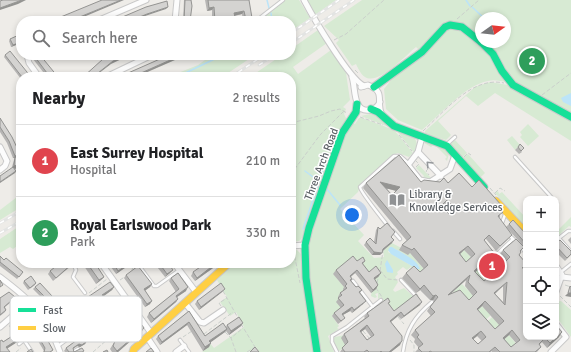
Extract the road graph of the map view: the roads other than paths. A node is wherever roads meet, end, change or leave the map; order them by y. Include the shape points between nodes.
1 (146, 0) edge
2 (177, 0) edge
3 (283, 0) edge
4 (304, 0) edge
5 (109, 16) edge
6 (175, 16) edge
7 (262, 16) edge
8 (475, 35) edge
9 (487, 48) edge
10 (28, 60) edge
11 (142, 60) edge
12 (352, 71) junction
13 (35, 72) edge
14 (116, 72) edge
15 (393, 73) junction
16 (364, 86) junction
17 (374, 87) junction
18 (356, 92) junction
19 (379, 93) junction
20 (380, 102) junction
21 (357, 104) junction
22 (369, 110) junction
23 (571, 117) edge
24 (386, 123) junction
25 (348, 125) junction
26 (422, 136) junction
27 (455, 137) dead end
28 (446, 145) junction
29 (0, 147) edge
30 (418, 152) junction
31 (459, 157) junction
32 (515, 157) dead end
33 (408, 163) junction
34 (0, 170) edge
35 (441, 176) junction
36 (550, 196) edge
37 (506, 211) junction
38 (503, 227) edge
39 (505, 231) edge
40 (571, 231) edge
41 (525, 232) edge
42 (559, 238) joint
43 (400, 239) dead end
44 (513, 239) junction
45 (305, 245) junction
46 (296, 246) edge
47 (523, 250) edge
48 (571, 252) edge
49 (494, 257) edge
50 (571, 264) edge
51 (75, 268) edge
52 (105, 268) edge
53 (141, 268) edge
54 (221, 268) edge
55 (557, 268) edge
56 (179, 270) joint
57 (561, 274) junction
58 (0, 277) edge
59 (571, 278) edge
60 (400, 280) road end
61 (353, 281) edge
62 (559, 287) edge
63 (196, 292) junction
64 (84, 293) dead end
65 (24, 296) edge
66 (125, 296) edge
67 (382, 300) edge
68 (419, 300) edge
69 (432, 302) edge
70 (185, 303) junction
71 (423, 304) edge
72 (373, 307) junction
73 (426, 307) junction
74 (223, 310) road end
75 (10, 318) edge
76 (142, 323) edge
77 (0, 327) edge
78 (559, 328) edge
79 (149, 335) junction
80 (180, 340) road end
81 (22, 342) edge
82 (25, 342) edge
83 (56, 342) edge
84 (64, 342) edge
85 (19, 344) road end
86 (58, 346) junction
87 (184, 346) junction
88 (78, 349) edge
89 (32, 352) edge
90 (60, 352) edge
91 (73, 352) edge
92 (133, 352) edge
93 (157, 352) edge
94 (176, 352) edge
95 (188, 352) edge
96 (318, 352) edge
97 (337, 352) edge
98 (403, 352) edge
99 (551, 352) edge

1 - 5 street
2 - 6 street
3 - 7 lane
4 - 12 street
8 - 15 street via 462,26 450,26 440,31 424,50
9 - 23 street via 510,82
10 - 13 street
11 - 14 street
12 - 16 street
12 - 18 street
15 - 17 street via 382,84
15 - 19 street
16 - 17 street
16 - 18 street
17 - 19 street
18 - 21 street
19 - 20 street
20 - 22 street
20 - 24 street via 380,112
21 - 22 street
21 - 25 street, Three Arch Road via 356,112
22 - 24 street via 377,111
22 - 25 street, Three Arch Road via 357,115
24 - 26 street
25 - 45 street, Three Arch Road via 342,133
26 - 28 street
26 - 30 street
27 - 28 lane
28 - 31 street
29 - 34 street via 7,161
30 - 33 street
35 -> 30 street
31 - 35 street
31 - 37 street
32 - 36 lane
33 - 35 street via 420,180 432,182
33 - 43 lane via 400,156 394,156 360,187
37 - 38 lane via 502,218
37 - 41 street
39 - 44 lane
40 - 42 lane
42 - 48 lane
44 - 47 lane
44 - 49 lane
45 - 46 street
45 - 96 street, Three Arch Road via 306,278
50 - 57 lane
51 - 64 lane via 73,277
52 - 66 street
53 - 56 lane via 154,286
54 - 63 street
55 - 57 street
56 - 63 street
57 - 59 street
57 - 62 street
58 - 65 street
60 - 68 lane
61 - 72 lane
63 - 70 street
67 - 72 lane
69 - 73 lane
70 - 74 street via 200,322 204,323
70 - 79 street
71 - 73 lane
72 - 97 lane via 332,336
73 - 98 lane via 408,331
75 - 77 street
76 - 79 street
78 - 99 street via 566,337
79 - 92 street
79 - 93 street
80 - 87 lane
81 - 85 lane
82 - 89 lane
83 - 86 street
84 - 86 lane
86 - 90 street
87 - 94 street
87 - 95 lane
88 - 91 lane

